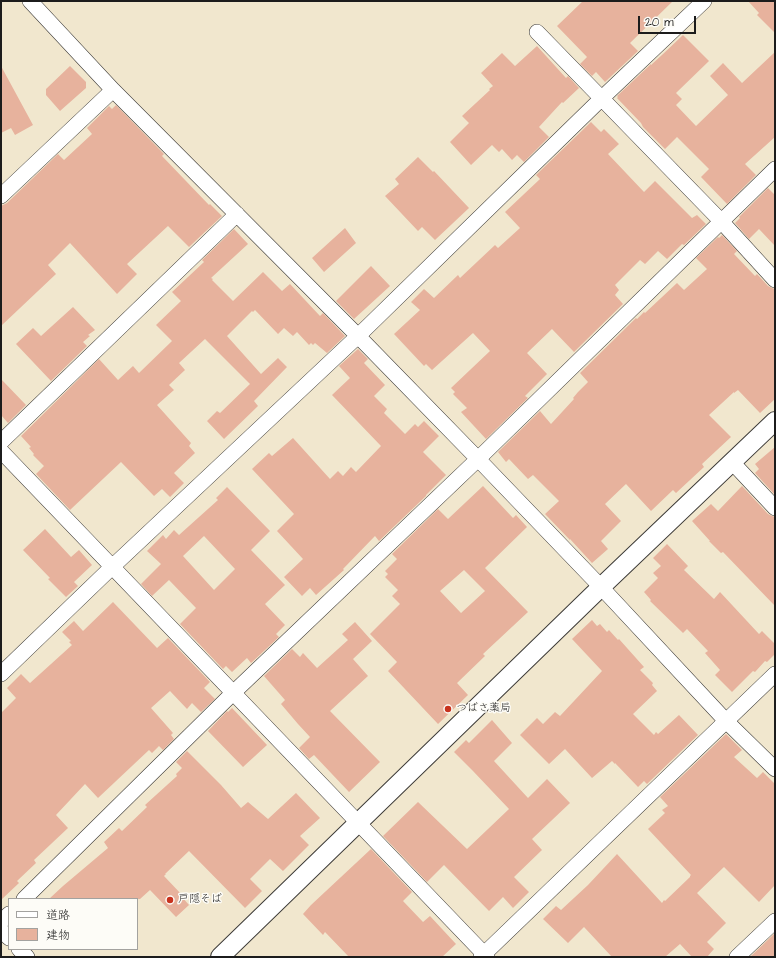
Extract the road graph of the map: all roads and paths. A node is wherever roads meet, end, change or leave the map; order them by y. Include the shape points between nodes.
1 (30, 1) edge
2 (704, 1) edge
3 (538, 32) dead end
4 (113, 90) junction
5 (602, 98) junction
6 (775, 169) edge
7 (1, 196) edge
8 (237, 214) junction
9 (720, 221) junction
10 (775, 280) edge
11 (358, 336) junction
12 (775, 421) edge
13 (1, 442) edge
14 (1, 451) edge
15 (478, 459) junction
16 (732, 462) junction
17 (775, 508) edge
18 (112, 567) junction
19 (602, 587) junction
20 (1, 674) edge
21 (775, 674) edge
22 (233, 693) junction
23 (726, 721) junction
24 (775, 769) edge
25 (358, 823) junction
26 (25, 898) edge
27 (775, 920) edge
28 (484, 956) edge
29 (220, 957) edge
30 (737, 957) edge

1 - 4 street
2 - 5 street
3 - 5 street
4 - 7 street
4 - 8 street
5 - 9 street
5 - 11 street
6 - 9 street
8 - 11 street
8 - 13 street
9 - 10 street
9 - 15 street
11 - 15 street
11 - 18 street
12 - 16 street
14 - 18 street
15 - 19 street
15 - 22 street
16 - 17 street
16 - 19 street
18 - 20 street
18 - 22 street
19 - 23 street
19 - 25 street
21 - 23 street
22 - 25 street
22 - 26 street
23 - 24 street
23 - 28 street
25 - 28 street
25 - 29 street
27 - 30 street

